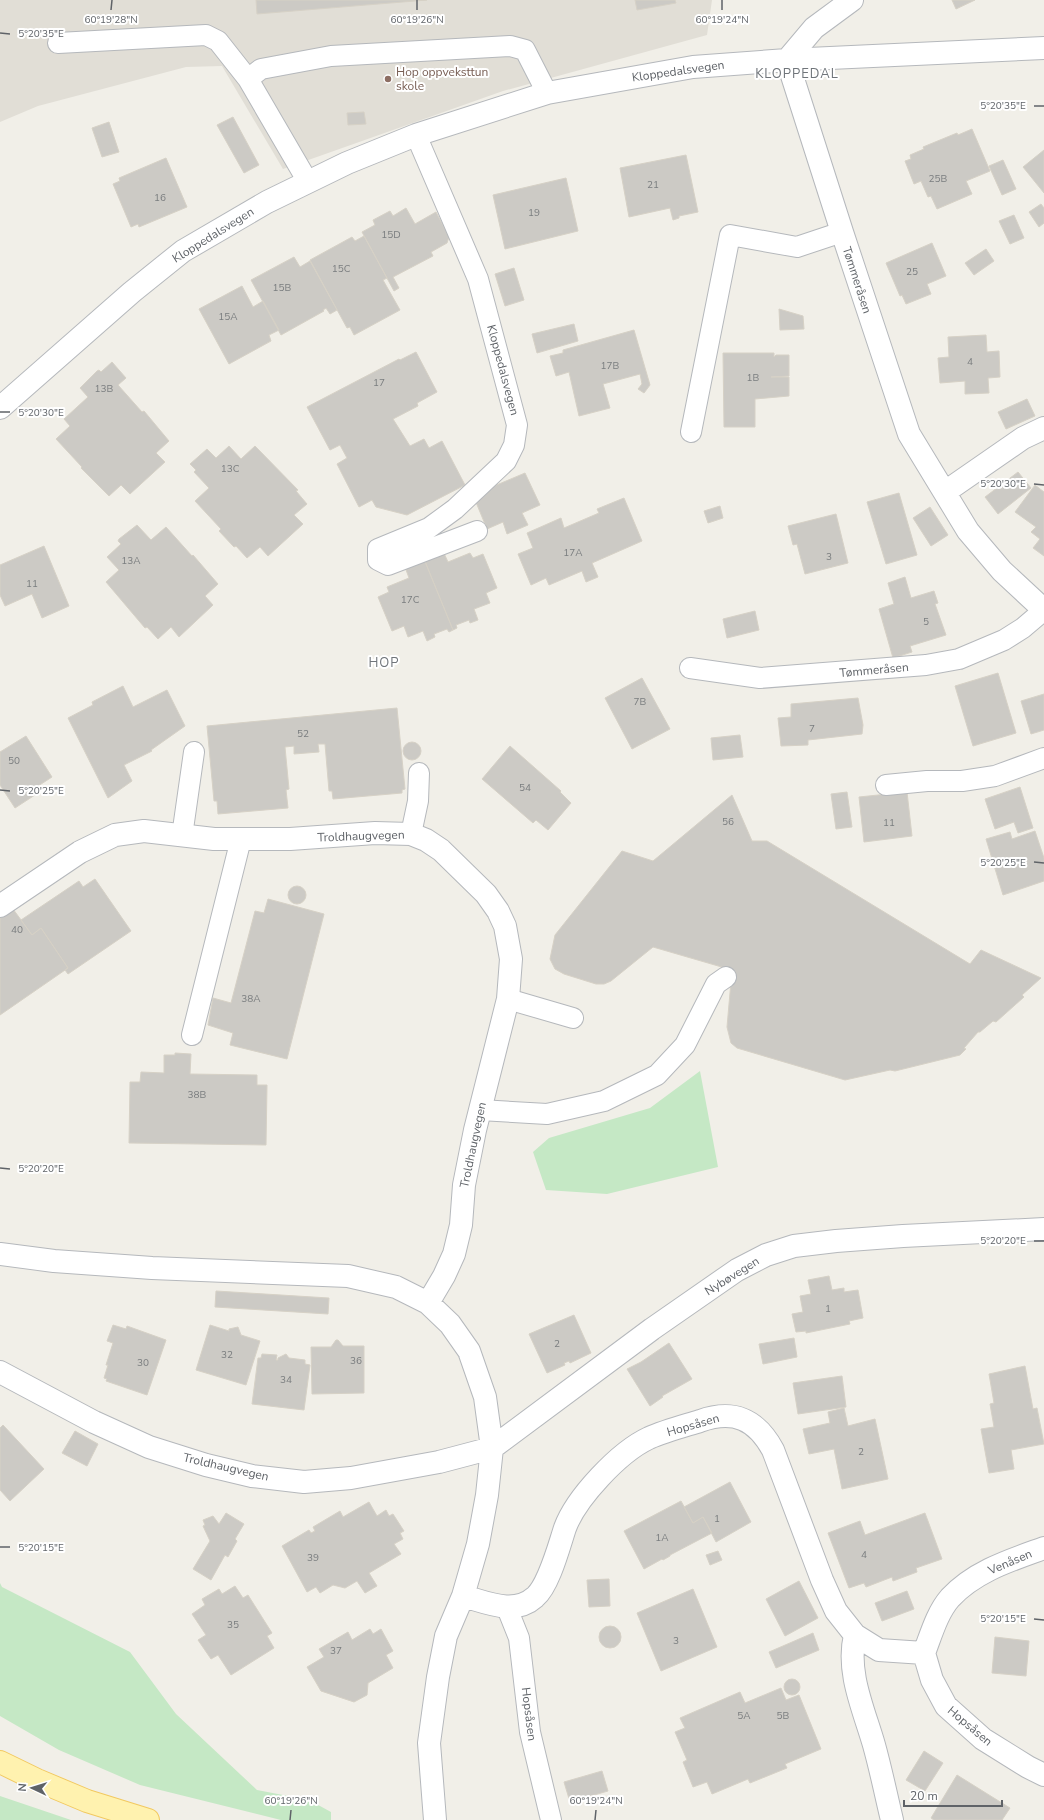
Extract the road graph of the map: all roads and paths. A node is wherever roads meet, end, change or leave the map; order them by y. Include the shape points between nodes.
1 (852, 0) edge
2 (58, 43) dead end
3 (1044, 48) edge
4 (787, 60) junction
5 (248, 79) junction
6 (548, 93) junction
7 (416, 135) junction
8 (308, 182) junction
9 (842, 232) junction
10 (0, 408) edge
11 (1044, 428) edge
12 (691, 432) dead end
13 (945, 492) junction
14 (477, 531) dead end
15 (1044, 610) edge
16 (690, 668) dead end
17 (194, 752) dead end
18 (1044, 758) edge
19 (419, 773) dead end
20 (886, 784) dead end
21 (411, 834) junction
22 (182, 836) junction
23 (241, 839) junction
24 (0, 906) edge
25 (726, 977) dead end
26 (508, 999) junction
27 (573, 1018) dead end
28 (192, 1034) dead end
29 (480, 1110) junction
30 (1044, 1229) edge
31 (0, 1254) edge
32 (428, 1303) junction
33 (0, 1372) edge
34 (492, 1448) junction
35 (1044, 1548) edge
36 (463, 1596) junction
37 (508, 1608) junction
38 (855, 1635) junction
39 (924, 1653) junction
40 (0, 1762) edge
41 (1044, 1775) edge
42 (148, 1820) edge
43 (435, 1820) edge
44 (551, 1820) edge
45 (892, 1820) edge

1 - 4 street via 814,28
2 - 5 lane via 206,36 218,41
3 - 4 street, Kloppedalsvegen
4 - 6 street, Kloppedalsvegen via 693,67
4 - 9 street, Tømmeråsen
5 - 6 lane via 261,69 331,56 510,46 525,50
5 - 8 lane
6 - 7 street, Kloppedalsvegen
7 - 8 street, Kloppedalsvegen
7 - 14 lane, Kloppedalsvegen via 478,279 517,425 514,445 506,461 455,509 429,528 378,548 378,560 388,565
8 - 10 street, Kloppedalsvegen via 267,202 183,251 132,292
9 - 12 lane via 796,247 730,234
9 - 13 street, Tømmeråsen via 909,434
11 - 13 street via 1023,438
13 - 15 street, Tømmeråsen via 968,531 1002,571
15 - 16 lane, Tømmeråsen via 1004,640 960,659 926,665 760,678
17 - 22 lane
18 - 20 lane via 995,776 962,781
19 - 21 lane via 418,801
21 - 23 street, Troldhaugvegen via 375,833
21 - 26 street, Troldhaugvegen via 441,850 486,894 498,911 505,926 510,959
22 - 23 street, Troldhaugvegen
22 - 24 street, Troldhaugvegen via 144,831 115,835 80,852
23 - 28 lane
25 - 29 lane via 716,984 685,1044 657,1075 604,1101 547,1114
26 - 27 lane
26 - 29 street, Troldhaugvegen
29 - 32 street, Troldhaugvegen via 464,1185 461,1225 454,1254
30 - 34 street, Nybøvegen via 836,1241 794,1246 766,1255 737,1270 652,1329
31 - 32 street via 54,1261 152,1268 348,1276 396,1287
32 - 34 street via 450,1324 469,1351 485,1398
33 - 34 street, Troldhaugvegen via 94,1422 149,1447 206,1466 252,1476 304,1482 351,1478 438,1462
34 - 36 street via 478,1544
35 - 39 street, Venåsen via 997,1565 970,1581 950,1598 934,1624
36 - 37 street
36 - 43 street via 446,1636 433,1711 429,1743
37 - 38 street, Hopsåsen via 522,1605 536,1597 549,1575 566,1526 590,1487 628,1451 648,1438 715,1416 736,1416 753,1424 766,1437 822,1580 836,1611
37 - 44 lane, Hopsåsen via 519,1638 530,1732
38 - 39 street, Hopsåsen via 879,1650
38 - 45 street via 852,1669
39 - 41 street, Hopsåsen via 932,1680 946,1706 983,1739
40 - 42 main road via 88,1801

